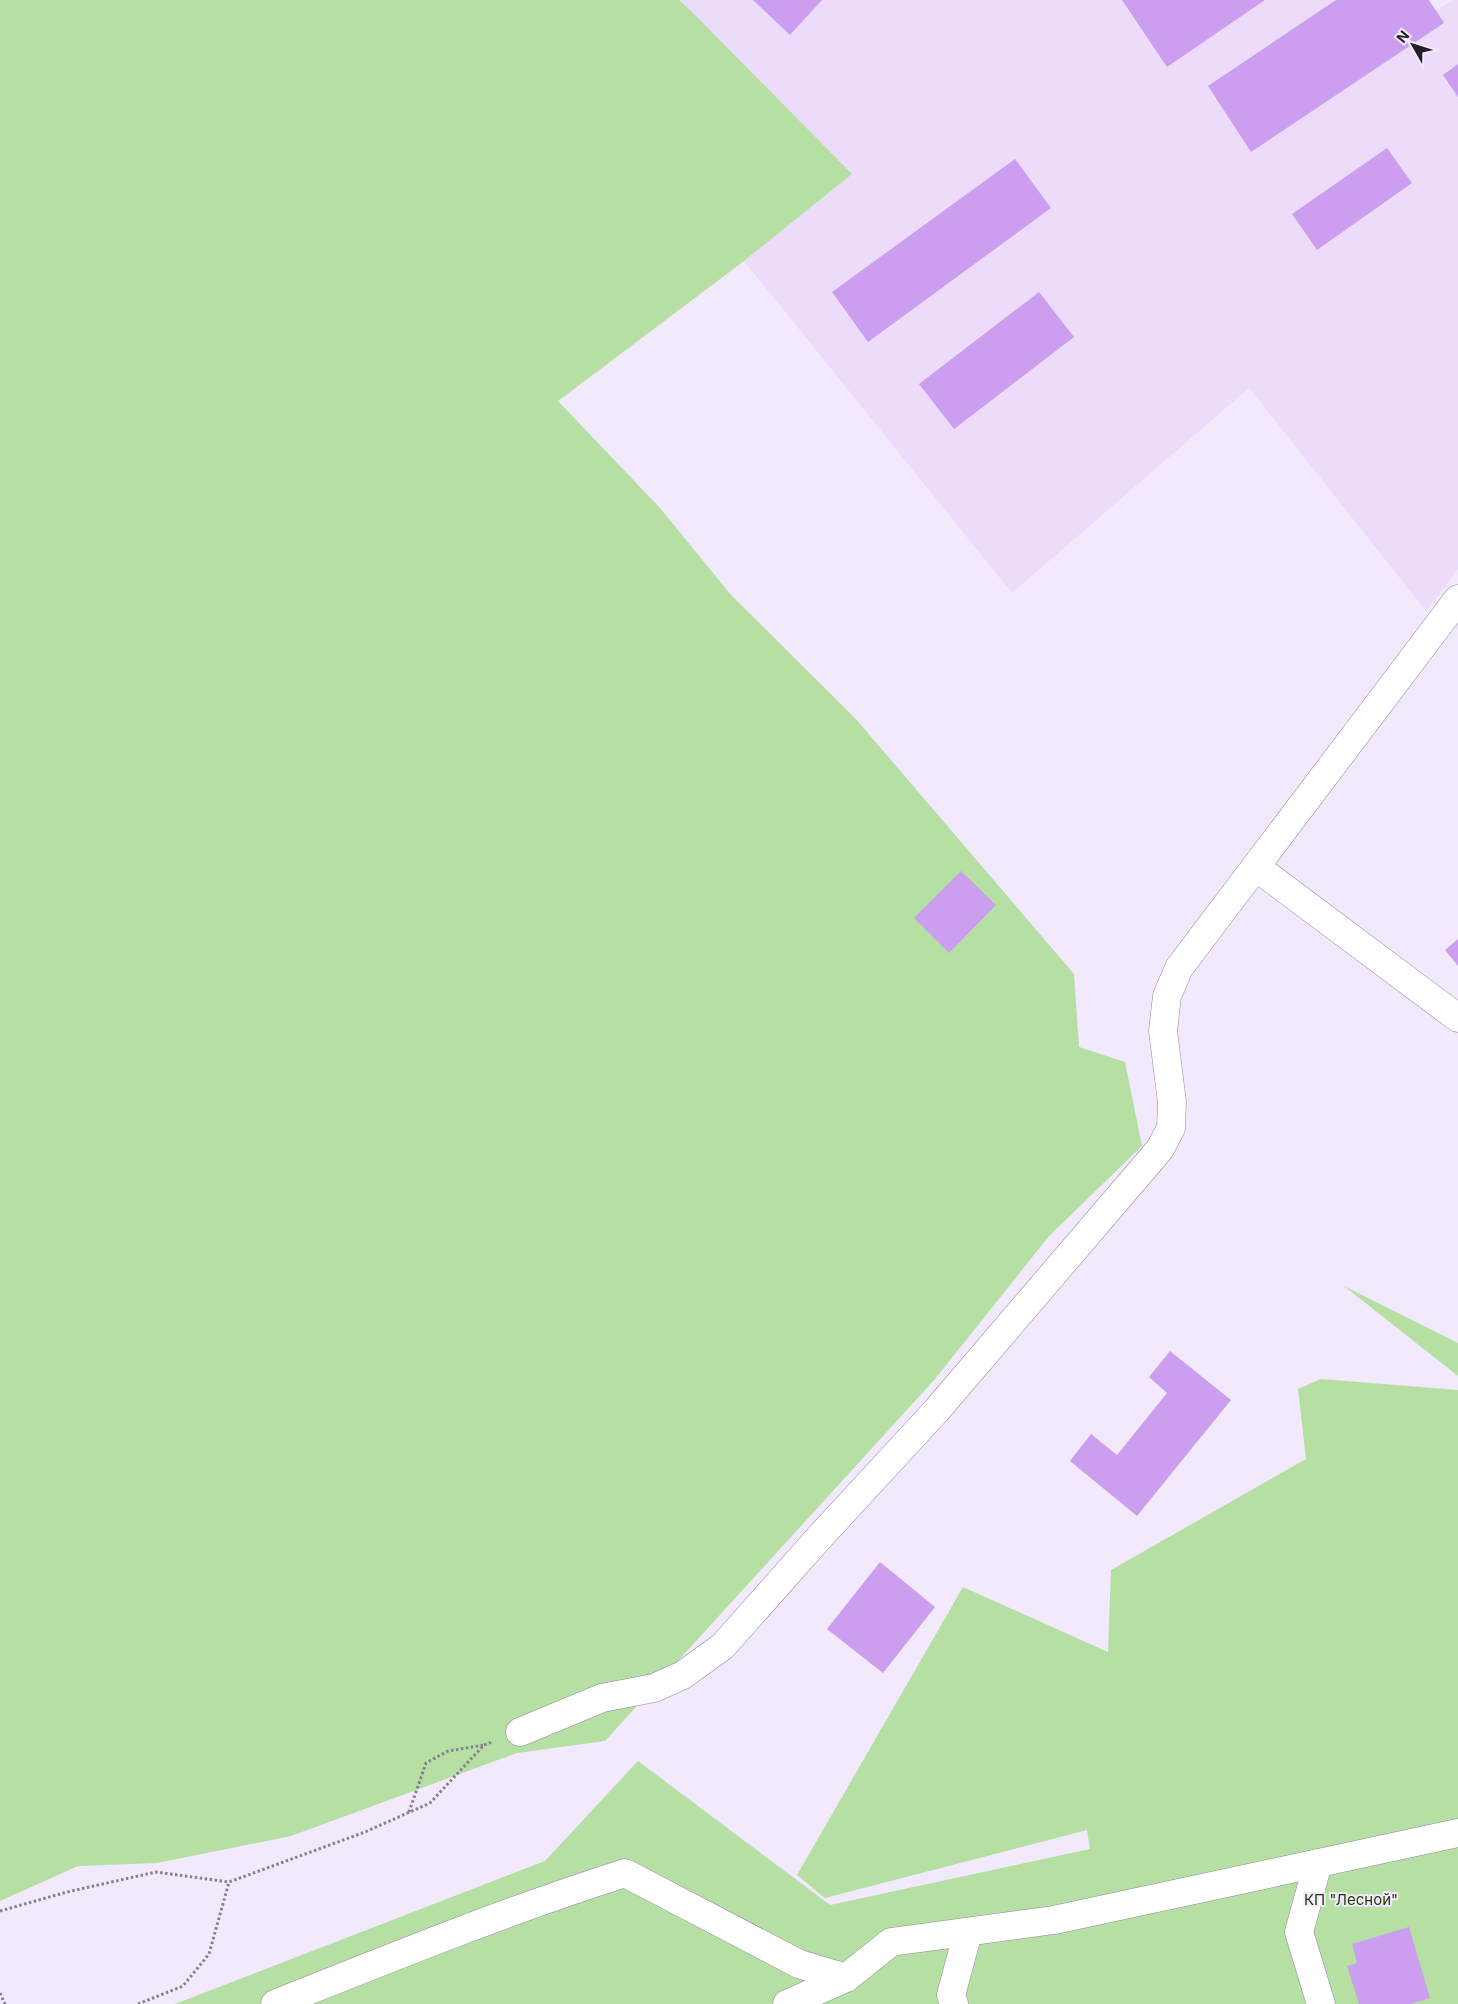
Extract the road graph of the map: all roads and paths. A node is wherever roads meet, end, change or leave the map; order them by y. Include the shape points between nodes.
1 (1458, 599) edge
2 (1256, 866) junction
3 (1458, 1018) edge
4 (520, 1732) joint
5 (484, 1745) junction
6 (409, 1813) junction
7 (1458, 1834) edge
8 (1318, 1864) junction
9 (229, 1882) junction
10 (0, 1912) edge
11 (968, 1932) junction
12 (846, 1978) junction
13 (0, 1993) edge
14 (5, 2004) edge
15 (138, 2004) edge
16 (274, 2004) edge
17 (787, 2004) edge
18 (954, 2004) edge
19 (1321, 2004) edge

1 - 2 street
2 - 3 street
2 - 4 street via 1179,968 1167,996 1163,1030 1172,1102 1171,1128 1160,1149 936,1410 723,1646 684,1675 654,1688 602,1698
4 - 5 path
5 - 6 path via 430,1803
5 - 6 path via 448,1751 426,1763
6 - 9 path
7 - 8 street
8 - 11 street via 1054,1920
8 - 19 street via 1299,1932
9 - 10 path via 156,1872 66,1892
9 - 15 path via 209,1954 183,1986
11 - 12 street via 891,1942
11 - 18 street via 951,1995
12 - 16 street via 799,1964 625,1873 438,1940
12 - 17 street
13 - 14 path

